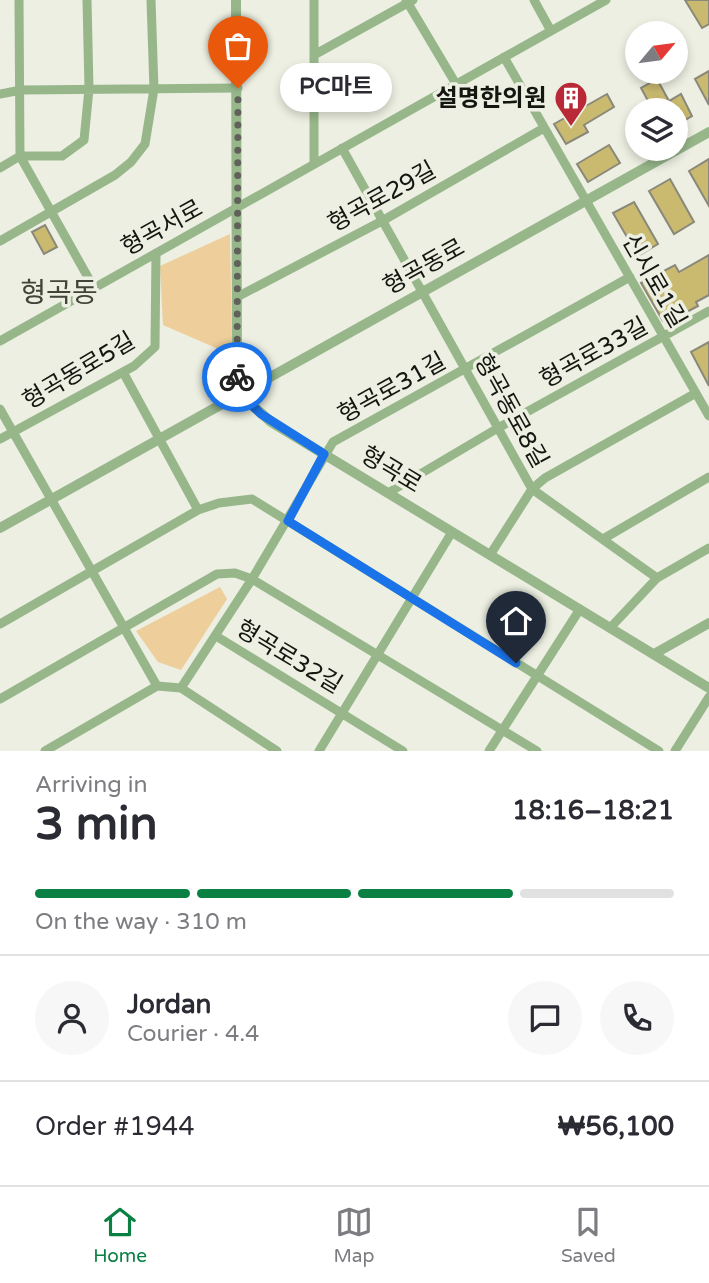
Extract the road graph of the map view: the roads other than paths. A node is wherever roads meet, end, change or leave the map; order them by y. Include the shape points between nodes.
1 (19, 0) edge
2 (87, 0) edge
3 (151, 0) edge
4 (236, 0) edge
5 (314, 0) edge
6 (534, 0) edge
7 (606, 0) edge
8 (409, 1) edge
9 (551, 31) junction
10 (314, 55) junction
11 (504, 58) junction
12 (456, 84) junction
13 (238, 88) junction
14 (89, 89) junction
15 (154, 89) junction
16 (21, 90) junction
17 (0, 94) edge
18 (544, 128) junction
19 (709, 132) edge
20 (342, 148) junction
21 (20, 156) junction
22 (314, 164) junction
23 (0, 168) edge
24 (586, 201) junction
25 (237, 208) junction
26 (52, 212) junction
27 (383, 221) junction
28 (0, 242) edge
29 (156, 253) junction
30 (630, 277) junction
31 (94, 288) junction
32 (422, 292) junction
33 (237, 297) junction
34 (709, 311) edge
35 (664, 337) junction
36 (0, 341) edge
37 (466, 369) junction
38 (123, 372) junction
39 (696, 393) junction
40 (240, 394) junction
41 (0, 409) edge
42 (709, 416) edge
43 (498, 428) junction
44 (13, 432) junction
45 (0, 439) edge
46 (159, 439) junction
47 (324, 454) junction
48 (709, 477) edge
49 (532, 489) junction
50 (388, 493) junction
51 (52, 500) junction
52 (198, 510) junction
53 (288, 521) junction
54 (0, 528) edge
55 (452, 532) junction
56 (603, 539) junction
57 (709, 548) edge
58 (490, 555) junction
59 (92, 571) junction
60 (657, 578) junction
61 (252, 579) junction
62 (412, 597) junction
63 (580, 609) junction
64 (709, 623) edge
65 (0, 624) edge
66 (610, 628) junction
67 (125, 629) junction
68 (216, 636) junction
69 (654, 654) junction
70 (377, 655) junction
71 (537, 677) junction
72 (157, 686) junction
73 (181, 688) junction
74 (709, 688) edge
75 (709, 697) edge
76 (0, 699) edge
77 (342, 712) junction
78 (502, 730) junction
79 (45, 751) edge
80 (278, 751) edge
81 (319, 751) edge
82 (403, 751) edge
83 (489, 751) edge
84 (537, 751) edge
85 (659, 751) edge
86 (675, 751) edge

1 - 16 street
2 - 14 street
3 - 15 street
4 - 13 street
5 - 10 street
6 - 9 street
7 - 9 street, 형곡서로
8 - 10 street
8 - 12 street
9 - 11 street, 형곡서로
10 - 22 street
11 - 12 street, 형곡서로
11 - 18 street
12 - 20 street, 형곡서로
13 - 15 street
13 - 25 street
14 - 15 street
14 - 16 street
14 - 21 street via 84,140 62,156
15 - 26 street via 145,144 131,162
16 - 17 street
16 - 21 street
18 - 24 street
18 - 27 street, 형곡로29길
19 - 24 street, 형곡동로
20 - 22 street, 형곡서로
20 - 27 street
21 - 23 street
21 - 26 street
22 - 25 street, 형곡서로
24 - 30 street, 신시로1길
24 - 32 street, 형곡동로
25 - 29 street, 형곡서로
25 - 33 street
26 - 28 street
26 - 31 street
27 - 32 street
27 - 33 street, 형곡로29길
29 - 31 street, 형곡서로
29 - 38 street, 형곡동로5길 via 155,346
30 - 35 street, 신시로1길
30 - 37 street, 형곡로31길
31 - 36 street, 형곡서로
32 - 37 street, 형곡동로8길
32 - 40 street, 형곡동로
33 - 40 street
34 - 35 street, 형곡로33길
35 - 39 street, 신시로1길
35 - 43 street, 형곡로33길
37 - 43 street, 형곡동로8길
37 - 47 street, 형곡로31길 via 333,442
38 - 44 street, 형곡동로5길
38 - 46 street
39 - 42 street, 신시로1길
39 - 49 street
40 - 46 street, 형곡동로
40 - 47 street, 형곡로 via 271,422
41 - 44 street, 형곡동로5길
43 - 49 street, 형곡동로8길
43 - 50 street, 형곡로33길
44 - 45 street
44 - 51 street, 형곡동로5길
46 - 51 street, 형곡동로
46 - 52 street
47 - 50 street, 형곡로
47 - 53 street, 형곡로32길
48 - 56 street
49 - 56 street, 형곡동로8길
49 - 58 street
50 - 55 street, 형곡로
51 - 54 street, 형곡동로
51 - 59 street, 형곡동로5길
52 - 53 street via 252,499
52 - 59 street
53 - 61 street, 형곡로32길
53 - 62 street
55 - 58 street, 형곡로
55 - 62 street
56 - 60 street, 형곡동로8길
57 - 60 street
58 - 63 street, 형곡로
59 - 65 street
59 - 67 street, 형곡동로5길
60 - 66 street
61 - 67 street via 235,573 217,574
61 - 68 street, 형곡로32길
61 - 70 street, 형곡로32길
62 - 70 street
62 - 71 street
63 - 66 street, 형곡로
63 - 71 street
64 - 69 street
66 - 69 street, 형곡로
67 - 72 street, 형곡동로5길
67 - 76 street
68 - 73 street, 형곡로32길
68 - 77 street, 형곡로32길
69 - 74 street, 형곡로
70 - 77 street
70 - 78 street, 형곡로32길
71 - 78 street
71 - 85 street
72 - 73 street
72 - 79 street
73 - 80 street
75 - 86 street
77 - 81 street
77 - 82 street, 형곡로32길
78 - 83 street
78 - 84 street, 형곡로32길

